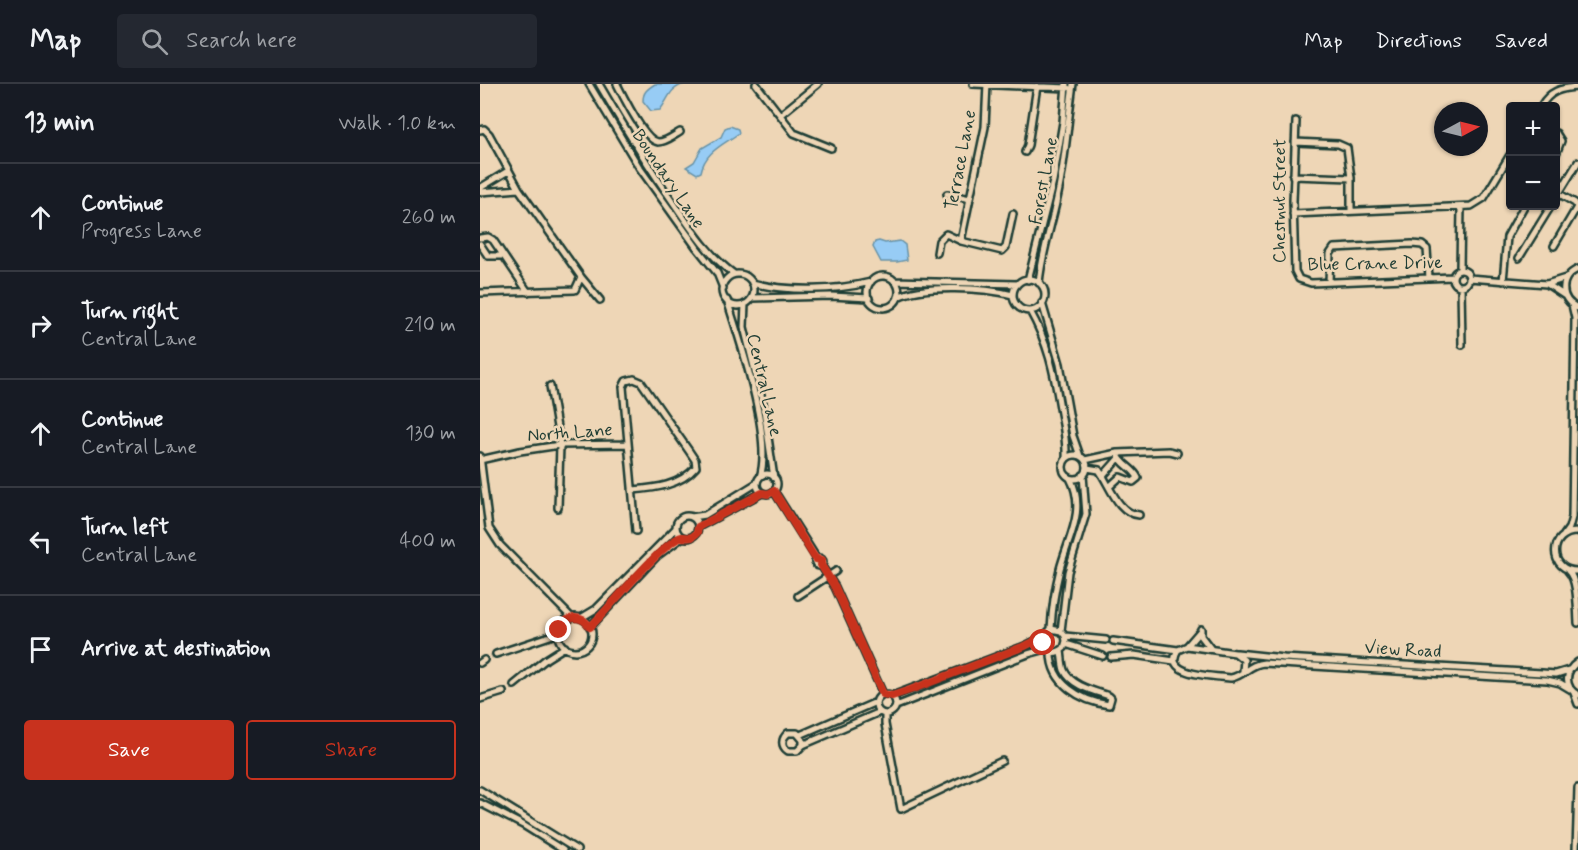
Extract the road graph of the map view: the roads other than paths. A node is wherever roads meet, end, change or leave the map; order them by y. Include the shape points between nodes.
1 (590, 84) edge
2 (599, 84) edge
3 (617, 84) edge
4 (756, 84) edge
5 (818, 84) edge
6 (973, 84) edge
7 (987, 85) edge
8 (1037, 85) edge
9 (1066, 86) edge
10 (1073, 86) edge
11 (1578, 87) edge
12 (1543, 102) edge
13 (780, 115) junction
14 (1296, 121) dead end
15 (480, 130) edge
16 (680, 132) dead end
17 (1295, 142) junction
18 (831, 148) dead end
19 (1025, 152) dead end
20 (1509, 156) edge
21 (1578, 162) edge
22 (508, 171) junction
23 (1293, 176) junction
24 (1351, 178) junction
25 (1560, 182) edge
26 (1564, 184) junction
27 (519, 189) junction
28 (480, 190) edge
29 (1560, 190) edge
30 (947, 194) dead end
31 (1560, 196) edge
32 (970, 199) junction
33 (1461, 207) junction
34 (1522, 210) edge
35 (1548, 210) edge
36 (1351, 212) junction
37 (1013, 214) dead end
38 (1293, 214) junction
39 (480, 238) edge
40 (961, 241) junction
41 (480, 244) edge
42 (1554, 246) dead end
43 (937, 253) dead end
44 (503, 256) junction
45 (1518, 258) dead end
46 (1033, 264) junction
47 (1041, 267) junction
48 (1460, 269) junction
49 (1578, 269) edge
50 (734, 274) junction
51 (581, 277) junction
52 (1452, 277) junction
53 (1429, 278) junction
54 (1469, 278) junction
55 (1566, 278) junction
56 (1299, 279) joint
57 (1028, 280) junction
58 (894, 281) junction
59 (1503, 281) junction
60 (870, 282) junction
61 (1329, 282) junction
62 (752, 283) junction
63 (1039, 283) junction
64 (1017, 284) junction
65 (1547, 284) junction
66 (1461, 286) junction
67 (590, 288) junction
68 (723, 288) junction
69 (575, 290) junction
70 (528, 292) junction
71 (480, 293) edge
72 (1013, 295) junction
73 (1565, 296) junction
74 (752, 297) junction
75 (898, 297) junction
76 (869, 298) junction
77 (600, 300) dead end
78 (727, 300) junction
79 (1042, 303) junction
80 (745, 304) junction
81 (1575, 306) edge
82 (1030, 311) junction
83 (1462, 345) dead end
84 (550, 386) dead end
85 (628, 444) junction
86 (560, 445) junction
87 (1177, 453) dead end
88 (1118, 455) junction
89 (480, 456) edge
90 (1066, 458) junction
91 (1082, 458) junction
92 (480, 460) edge
93 (1087, 468) junction
94 (1083, 475) junction
95 (1103, 476) junction
96 (760, 477) junction
97 (774, 478) junction
98 (1070, 478) junction
99 (757, 483) junction
100 (1109, 487) junction
101 (632, 490) junction
102 (774, 491) junction
103 (762, 493) junction
104 (558, 508) dead end
105 (1139, 515) dead end
106 (691, 517) junction
107 (698, 527) junction
108 (676, 528) junction
109 (636, 531) dead end
110 (1578, 532) edge
111 (1564, 535) junction
112 (683, 537) junction
113 (1566, 569) junction
114 (836, 571) dead end
115 (1578, 571) edge
116 (829, 577) junction
117 (798, 596) dead end
118 (558, 604) junction
119 (572, 618) junction
120 (581, 618) junction
121 (562, 623) junction
122 (1578, 623) edge
123 (590, 627) junction
124 (1051, 629) junction
125 (559, 633) junction
126 (1063, 633) junction
127 (1043, 637) junction
128 (1106, 640) dead end
129 (1113, 641) dead end
130 (1066, 644) junction
131 (1187, 646) junction
132 (565, 647) junction
133 (1211, 649) junction
134 (1178, 650) junction
135 (1048, 651) junction
136 (1061, 651) junction
137 (1235, 653) junction
138 (496, 654) tunnel mouth
139 (1103, 656) dead end
140 (1578, 656) edge
141 (1110, 657) dead end
142 (1174, 661) junction
143 (1574, 666) edge
144 (1243, 671) junction
145 (1479, 673) junction
146 (514, 685) tunnel mouth
147 (503, 692) tunnel mouth
148 (1574, 692) edge
149 (883, 694) junction
150 (892, 696) junction
151 (480, 699) edge
152 (876, 702) junction
153 (1578, 704) edge
154 (896, 705) junction
155 (883, 713) junction
156 (800, 735) junction
157 (802, 745) junction
158 (1002, 761) dead end
159 (1578, 788) edge
160 (480, 790) edge
161 (480, 803) edge
162 (563, 850) edge
163 (577, 850) edge
164 (1576, 850) edge

1 - 68 street, Boundary Lane via 639,166 717,273
2 - 50 street, Boundary Lane via 681,213 714,257
3 - 16 street via 651,140 665,141
4 - 13 street
5 - 13 street
6 - 7 street
7 - 8 street
7 - 32 street, Terrace Lane via 985,127
8 - 9 street
8 - 19 street
9 - 10 street
9 - 46 street, Forest Lane via 1055,171
10 - 47 street, Forest Lane via 1059,189
11 - 12 street via 1555,91
13 - 18 street via 798,136
14 - 17 street, Chestnut Street
15 - 22 street via 489,134
17 - 23 street, Chestnut Street
17 - 24 street via 1344,146 1349,152
20 - 33 street via 1484,198
21 - 26 street
22 - 27 street
22 - 28 street
23 - 24 street
23 - 38 street, Chestnut Street
24 - 36 street
25 - 26 street
26 - 29 street
27 - 28 street
27 - 51 street
30 - 32 street
31 - 42 street via 1577,207
32 - 40 street, Terrace Lane
33 - 36 street
33 - 48 street
34 - 59 street via 1508,233
35 - 45 street
36 - 38 street
37 - 40 street via 1002,251
38 - 56 street, Chestnut Street via 1295,272
39 - 44 street via 491,238
40 - 43 street via 946,234
41 - 44 street via 488,256
44 - 70 street
46 - 47 street
46 - 57 street, Forest Lane
47 - 63 street, Forest Lane
48 - 52 street
48 - 54 street
49 - 55 street
50 - 62 street via 745,276
50 - 68 street
51 - 67 street
51 - 69 street
52 - 53 street, Blue Crane Drive
52 - 66 street
53 - 61 street, Blue Crane Drive
53 - 61 street via 1427,249 1422,244 1412,244 1334,248 1329,254
54 - 59 street
54 - 66 street
55 - 65 street
55 - 73 street
56 - 61 street, Blue Crane Drive via 1306,283
57 - 63 street
57 - 64 street
58 - 60 street via 885,276
58 - 64 street
58 - 75 street
59 - 65 street
60 - 62 street via 784,289
60 - 76 street
62 - 74 street
63 - 79 street via 1044,292
64 - 72 street
65 - 73 street
66 - 83 street
67 - 69 street
67 - 77 street
68 - 78 street
69 - 70 street
70 - 71 street
72 - 75 street via 993,290 944,290 911,291
72 - 82 street via 1018,307
73 - 81 street
74 - 76 street
74 - 80 street
75 - 76 street via 884,307
78 - 80 street via 735,305
78 - 96 street, Central Lane via 756,407 764,452
79 - 82 street
79 - 91 street via 1060,364 1073,436
80 - 97 street, Central Lane via 744,327 764,404
81 - 111 street via 1572,517
82 - 90 street via 1053,365
84 - 86 street
85 - 86 street, North Lane
85 - 101 street
85 - 101 street via 623,387 626,381 634,379 641,382 696,464 691,472 670,485
86 - 92 street, North Lane
86 - 104 street
87 - 88 street
88 - 91 street
88 - 95 street
88 - 100 street via 1138,478 1133,482 1120,477
89 - 92 street
90 - 91 street
90 - 98 street via 1063,469
91 - 93 street
92 - 118 street via 491,534
93 - 94 street
93 - 95 street via 1097,469
94 - 98 street
94 - 126 street via 1086,514 1068,572
95 - 100 street
96 - 97 street via 766,474
96 - 99 street, Central Lane
97 - 102 street, Central Lane
98 - 124 street via 1077,499 1075,525 1054,592
99 - 103 street
99 - 106 street via 705,515
100 - 105 street via 1128,512
101 - 109 street
102 - 103 street
102 - 116 street via 816,559 815,565 821,565
103 - 107 street
106 - 107 street
106 - 108 street via 679,519
107 - 112 street via 694,535
108 - 112 street
108 - 120 street via 596,609
110 - 111 street
111 - 113 street via 1555,553
112 - 123 street via 657,556
113 - 115 street
113 - 122 street via 1575,582
114 - 116 street
116 - 117 street
116 - 149 street
118 - 119 street
118 - 121 street
119 - 120 street
119 - 121 street
120 - 123 street
121 - 125 street
123 - 132 street via 591,640 586,647 573,651
124 - 126 street
124 - 127 street
125 - 132 street
125 - 138 street
126 - 128 street
126 - 130 street
127 - 135 street
127 - 150 street
129 - 134 street
130 - 136 street
130 - 139 street
131 - 133 street, View Road
131 - 133 street via 1201,629
131 - 134 street
132 - 146 street
133 - 137 street, View Road
134 - 142 street
135 - 136 street
135 - 136 street via 1064,686 1109,705 1109,696 1077,684 1069,676
135 - 154 street via 1028,654
137 - 144 street via 1244,660
137 - 145 street, View Road
140 - 143 street
141 - 142 street, View Road via 1134,655
142 - 144 street, View Road via 1182,670 1216,676 1235,677
143 - 145 street, View Road via 1550,674
143 - 148 street via 1567,680
144 - 145 street, View Road via 1264,663
145 - 148 street, View Road via 1547,680
147 - 151 street
148 - 153 street
149 - 150 street
149 - 152 street
150 - 154 street
152 - 155 street
152 - 156 street
154 - 155 street via 893,711
155 - 157 street
155 - 158 street via 901,809
156 - 157 street
156 - 157 street via 788,733 783,744 792,752
159 - 164 street
160 - 163 street
161 - 162 street

